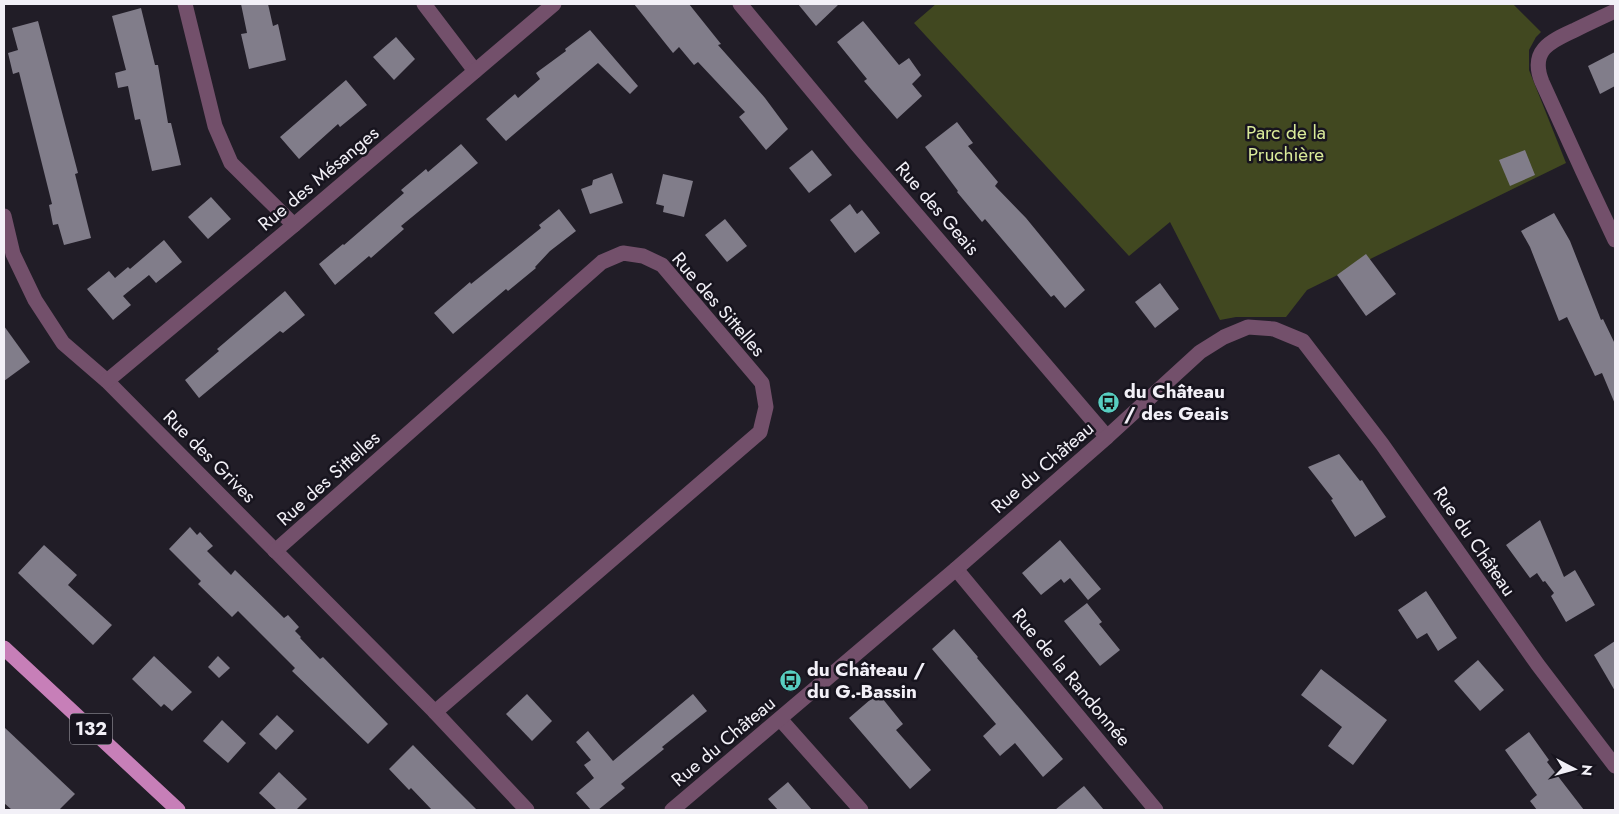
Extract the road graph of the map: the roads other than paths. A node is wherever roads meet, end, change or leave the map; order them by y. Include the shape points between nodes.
1 (185, 4) edge
2 (424, 4) edge
3 (554, 4) edge
4 (740, 4) edge
5 (1615, 11) edge
6 (475, 71) junction
7 (4, 216) edge
8 (294, 225) junction
9 (1615, 240) edge
10 (107, 381) junction
11 (1107, 437) junction
12 (275, 551) junction
13 (956, 569) junction
14 (4, 648) edge
15 (435, 712) junction
16 (780, 718) junction
17 (1615, 766) edge
18 (178, 810) edge
19 (527, 810) edge
20 (672, 810) edge
21 (861, 810) edge
22 (1156, 810) edge

1 - 8 street via 214,126 231,164
2 - 6 street
3 - 6 street, Rue des Mésanges
4 - 11 street, Rue des Geais
5 - 9 street via 1551,41 1542,52 1539,67 1546,91
6 - 8 street, Rue des Mésanges
7 - 10 street, Rue des Grives via 13,254 35,300 62,343
8 - 10 street, Rue des Mésanges
10 - 12 street, Rue des Grives
11 - 13 street, Rue du Château
11 - 17 street, Rue du Château via 1200,352 1224,337 1248,327 1274,329 1303,341 1382,444 1538,665
12 - 15 street, Rue des Grives
12 - 15 street, Rue des Sittelles via 602,262 623,253 643,256 662,265 762,383 766,407 760,432
13 - 16 street, Rue du Château
13 - 22 street, Rue de la Randonnée
14 - 18 main road, 132
15 - 19 street, Rue des Grives
16 - 20 street, Rue du Château
16 - 21 street

